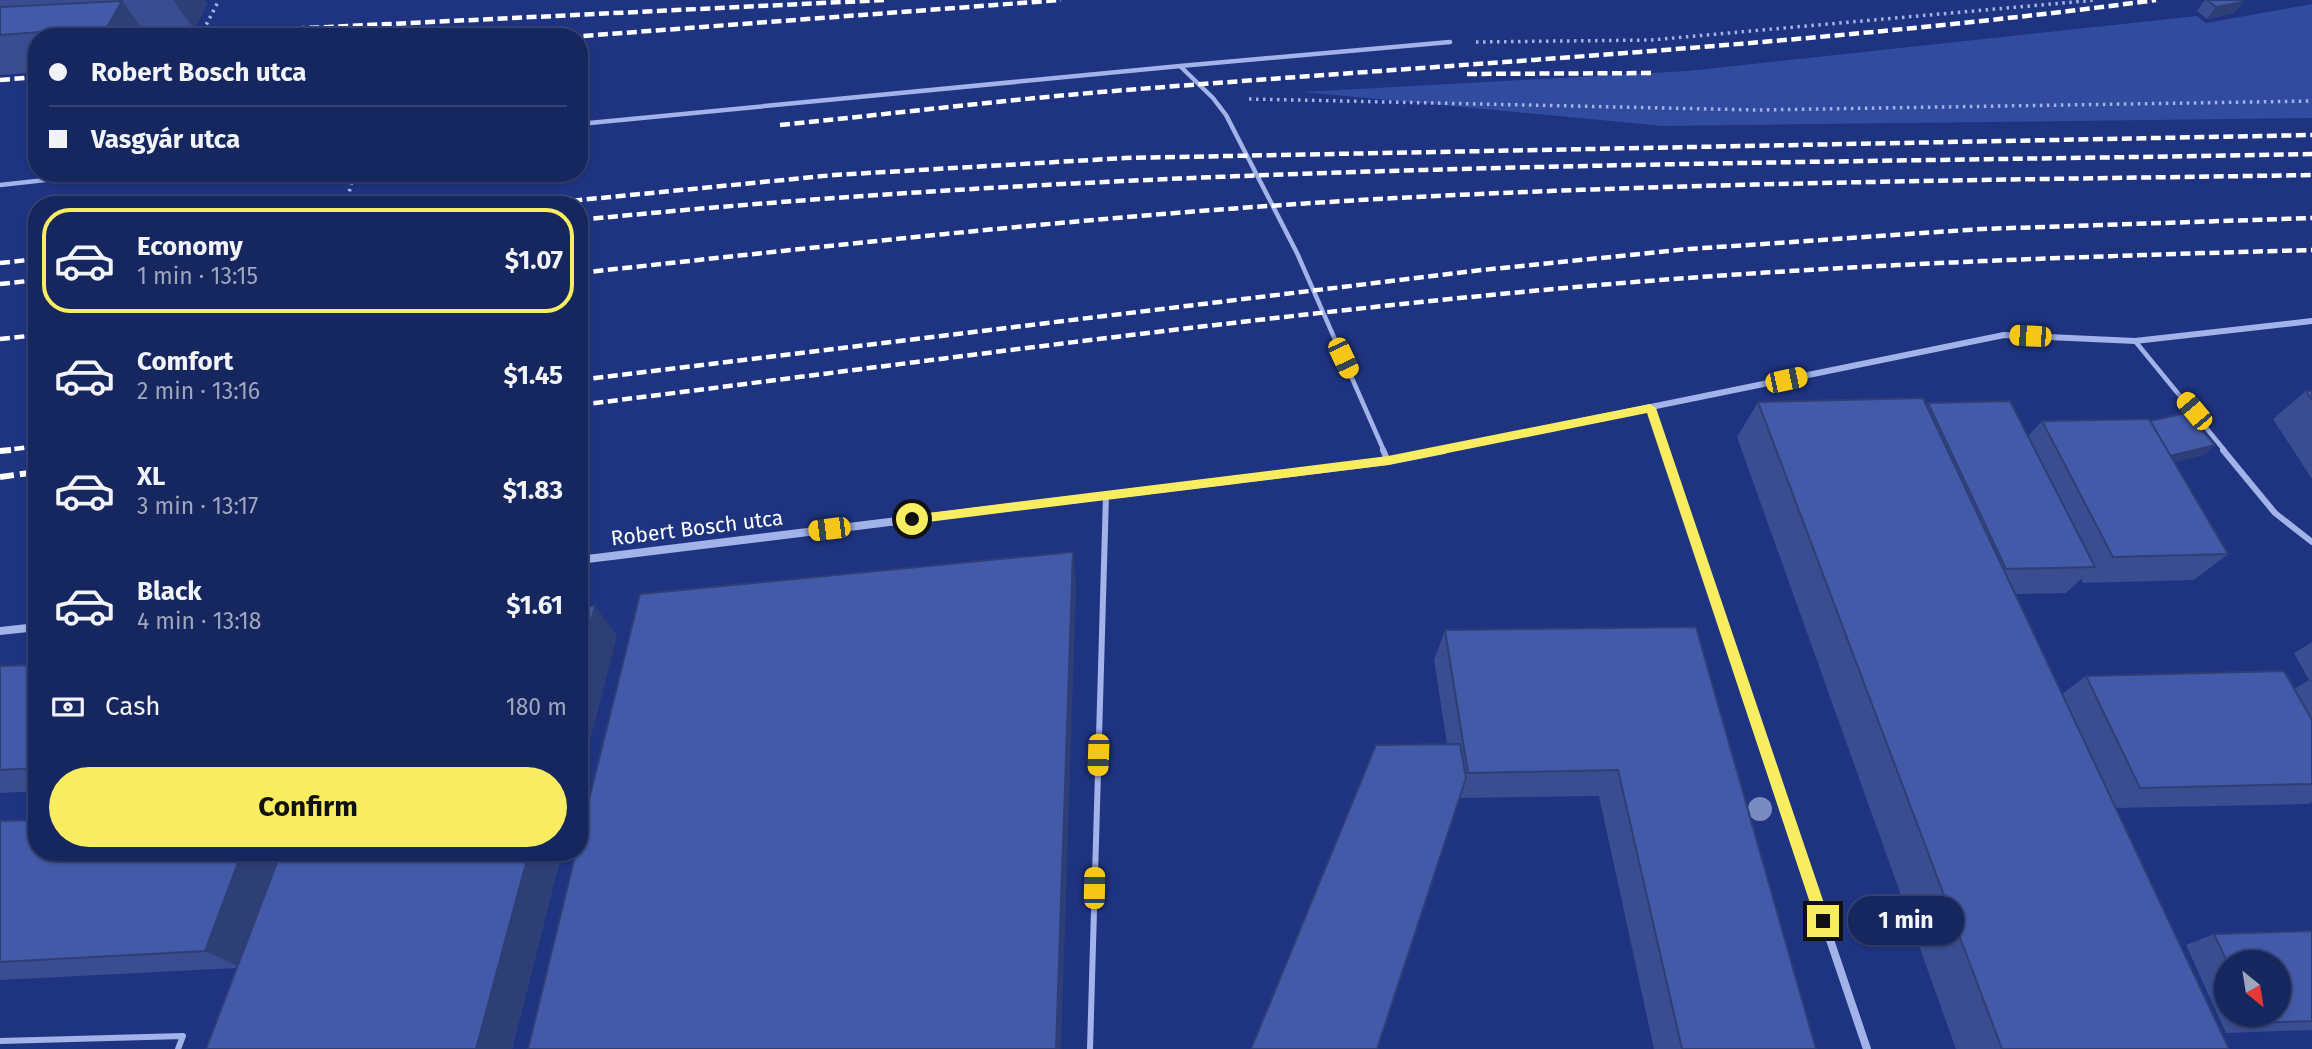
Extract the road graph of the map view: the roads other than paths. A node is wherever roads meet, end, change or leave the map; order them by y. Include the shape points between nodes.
1 (1450, 42) road end
2 (1180, 66) junction
3 (588, 123) edge
4 (28, 182) edge
5 (0, 185) edge
6 (2312, 321) edge
7 (2135, 341) junction
8 (1650, 408) junction
9 (1388, 461) junction
10 (1105, 495) junction
11 (2312, 542) edge
12 (588, 559) edge
13 (28, 628) edge
14 (0, 631) edge
15 (0, 1041) edge
16 (178, 1049) edge
17 (1090, 1049) edge
18 (1867, 1049) edge

1 - 2 lane
2 - 3 lane
2 - 9 lane via 1226,115 1297,253
4 - 5 lane
6 - 7 street, Robert Bosch utca
7 - 8 street, Robert Bosch utca via 2004,335
7 - 11 lane via 2275,513
8 - 9 street, Robert Bosch utca
8 - 18 street
9 - 10 street, Robert Bosch utca
10 - 12 street, Robert Bosch utca
10 - 17 lane
13 - 14 street
15 - 16 lane via 183,1036

